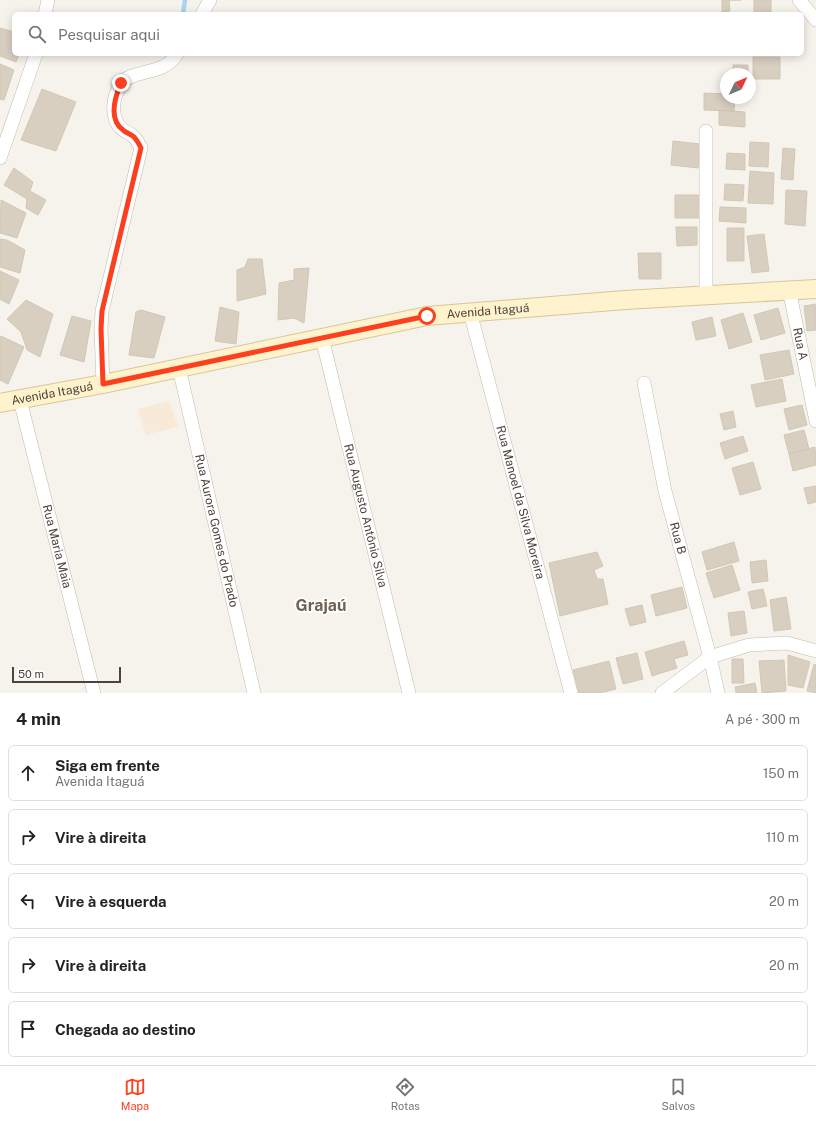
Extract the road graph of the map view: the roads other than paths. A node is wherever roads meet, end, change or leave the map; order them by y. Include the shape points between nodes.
1 (48, 0) edge
2 (210, 0) edge
3 (799, 0) edge
4 (45, 12) edge
5 (203, 12) edge
6 (816, 20) edge
7 (35, 56) edge
8 (175, 56) edge
9 (706, 131) dead end
10 (0, 158) edge
11 (816, 289) edge
12 (789, 290) junction
13 (706, 295) junction
14 (470, 312) junction
15 (322, 338) junction
16 (179, 368) junction
17 (644, 383) dead end
18 (103, 384) junction
19 (20, 400) junction
20 (0, 403) edge
21 (816, 421) edge
22 (816, 651) edge
23 (710, 657) junction
24 (94, 693) edge
25 (254, 693) edge
26 (409, 693) edge
27 (571, 693) edge
28 (662, 693) edge
29 (718, 693) edge

1 - 4 street
2 - 5 street
3 - 6 street
7 - 10 street
8 - 18 street via 166,65 130,77 121,83 113,107 116,121 122,130 134,137 141,148 102,311
9 - 13 street
11 - 12 street, Avenida Itaguá
12 - 13 street, Avenida Itaguá
12 - 21 street, Rua A
13 - 14 street, Avenida Itaguá
14 - 15 street, Avenida Itaguá via 427,316
14 - 27 street, Rua Manoel da Silva Moreira
15 - 16 street, Avenida Itaguá
15 - 26 street, Rua Augusto Antônio Silva
16 - 18 street, Avenida Itaguá
16 - 25 street, Rua Aurora Gomes do Prado
17 - 23 street, Rua B via 665,492
18 - 19 street, Avenida Itaguá
19 - 20 street, Avenida Itaguá
19 - 24 street, Rua Maria Maia
22 - 23 street via 787,643 757,644
23 - 28 street
23 - 29 street, Rua B

